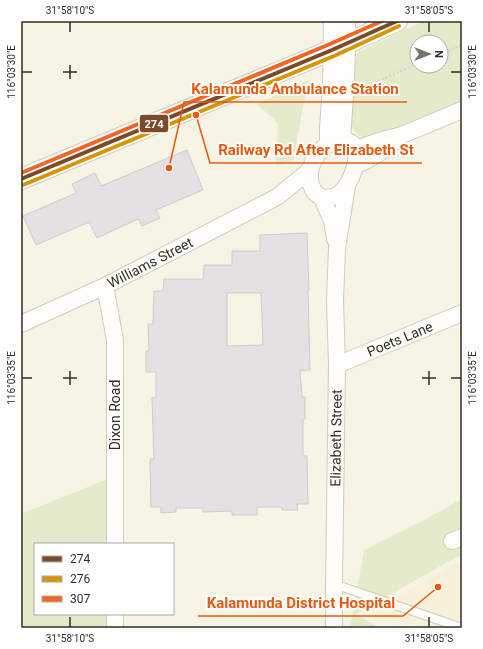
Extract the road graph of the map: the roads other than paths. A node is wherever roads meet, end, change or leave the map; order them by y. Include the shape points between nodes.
1 (332, 21) edge
2 (347, 21) edge
3 (397, 21) edge
4 (340, 46) junction
5 (462, 110) edge
6 (402, 135) junction
7 (335, 142) junction
8 (356, 149) junction
9 (356, 165) junction
10 (310, 170) junction
11 (21, 179) edge
12 (347, 186) junction
13 (318, 195) junction
14 (277, 197) junction
15 (337, 248) junction
16 (105, 286) junction
17 (462, 313) edge
18 (21, 324) edge
19 (337, 365) junction
20 (115, 543) edge
21 (334, 584) junction
22 (115, 615) edge
23 (115, 628) edge
24 (334, 628) edge
25 (462, 628) edge

1 - 4 street
2 - 4 street
3 - 4 street
4 - 7 street via 345,93
4 - 7 street via 331,86 328,128
4 - 11 street
5 - 6 street
6 - 8 street
6 - 9 street via 386,149
7 - 8 street via 352,143
7 - 10 street via 321,150
8 - 9 street
9 - 12 street
10 - 13 street via 310,182
10 - 14 street, Williams Street
12 - 13 street via 340,194 331,197
12 - 15 street, Elizabeth Street
13 - 14 street, Williams Street
13 - 15 street, Elizabeth Street via 332,221
14 - 16 street, Williams Street
15 - 19 street, Elizabeth Street
16 - 18 street, Williams Street
16 - 20 street, Dixon Road via 115,340
17 - 19 street, Poets Lane
19 - 21 street, Elizabeth Street
21 - 24 street, Elizabeth Street
21 - 25 lane
22 - 23 street

